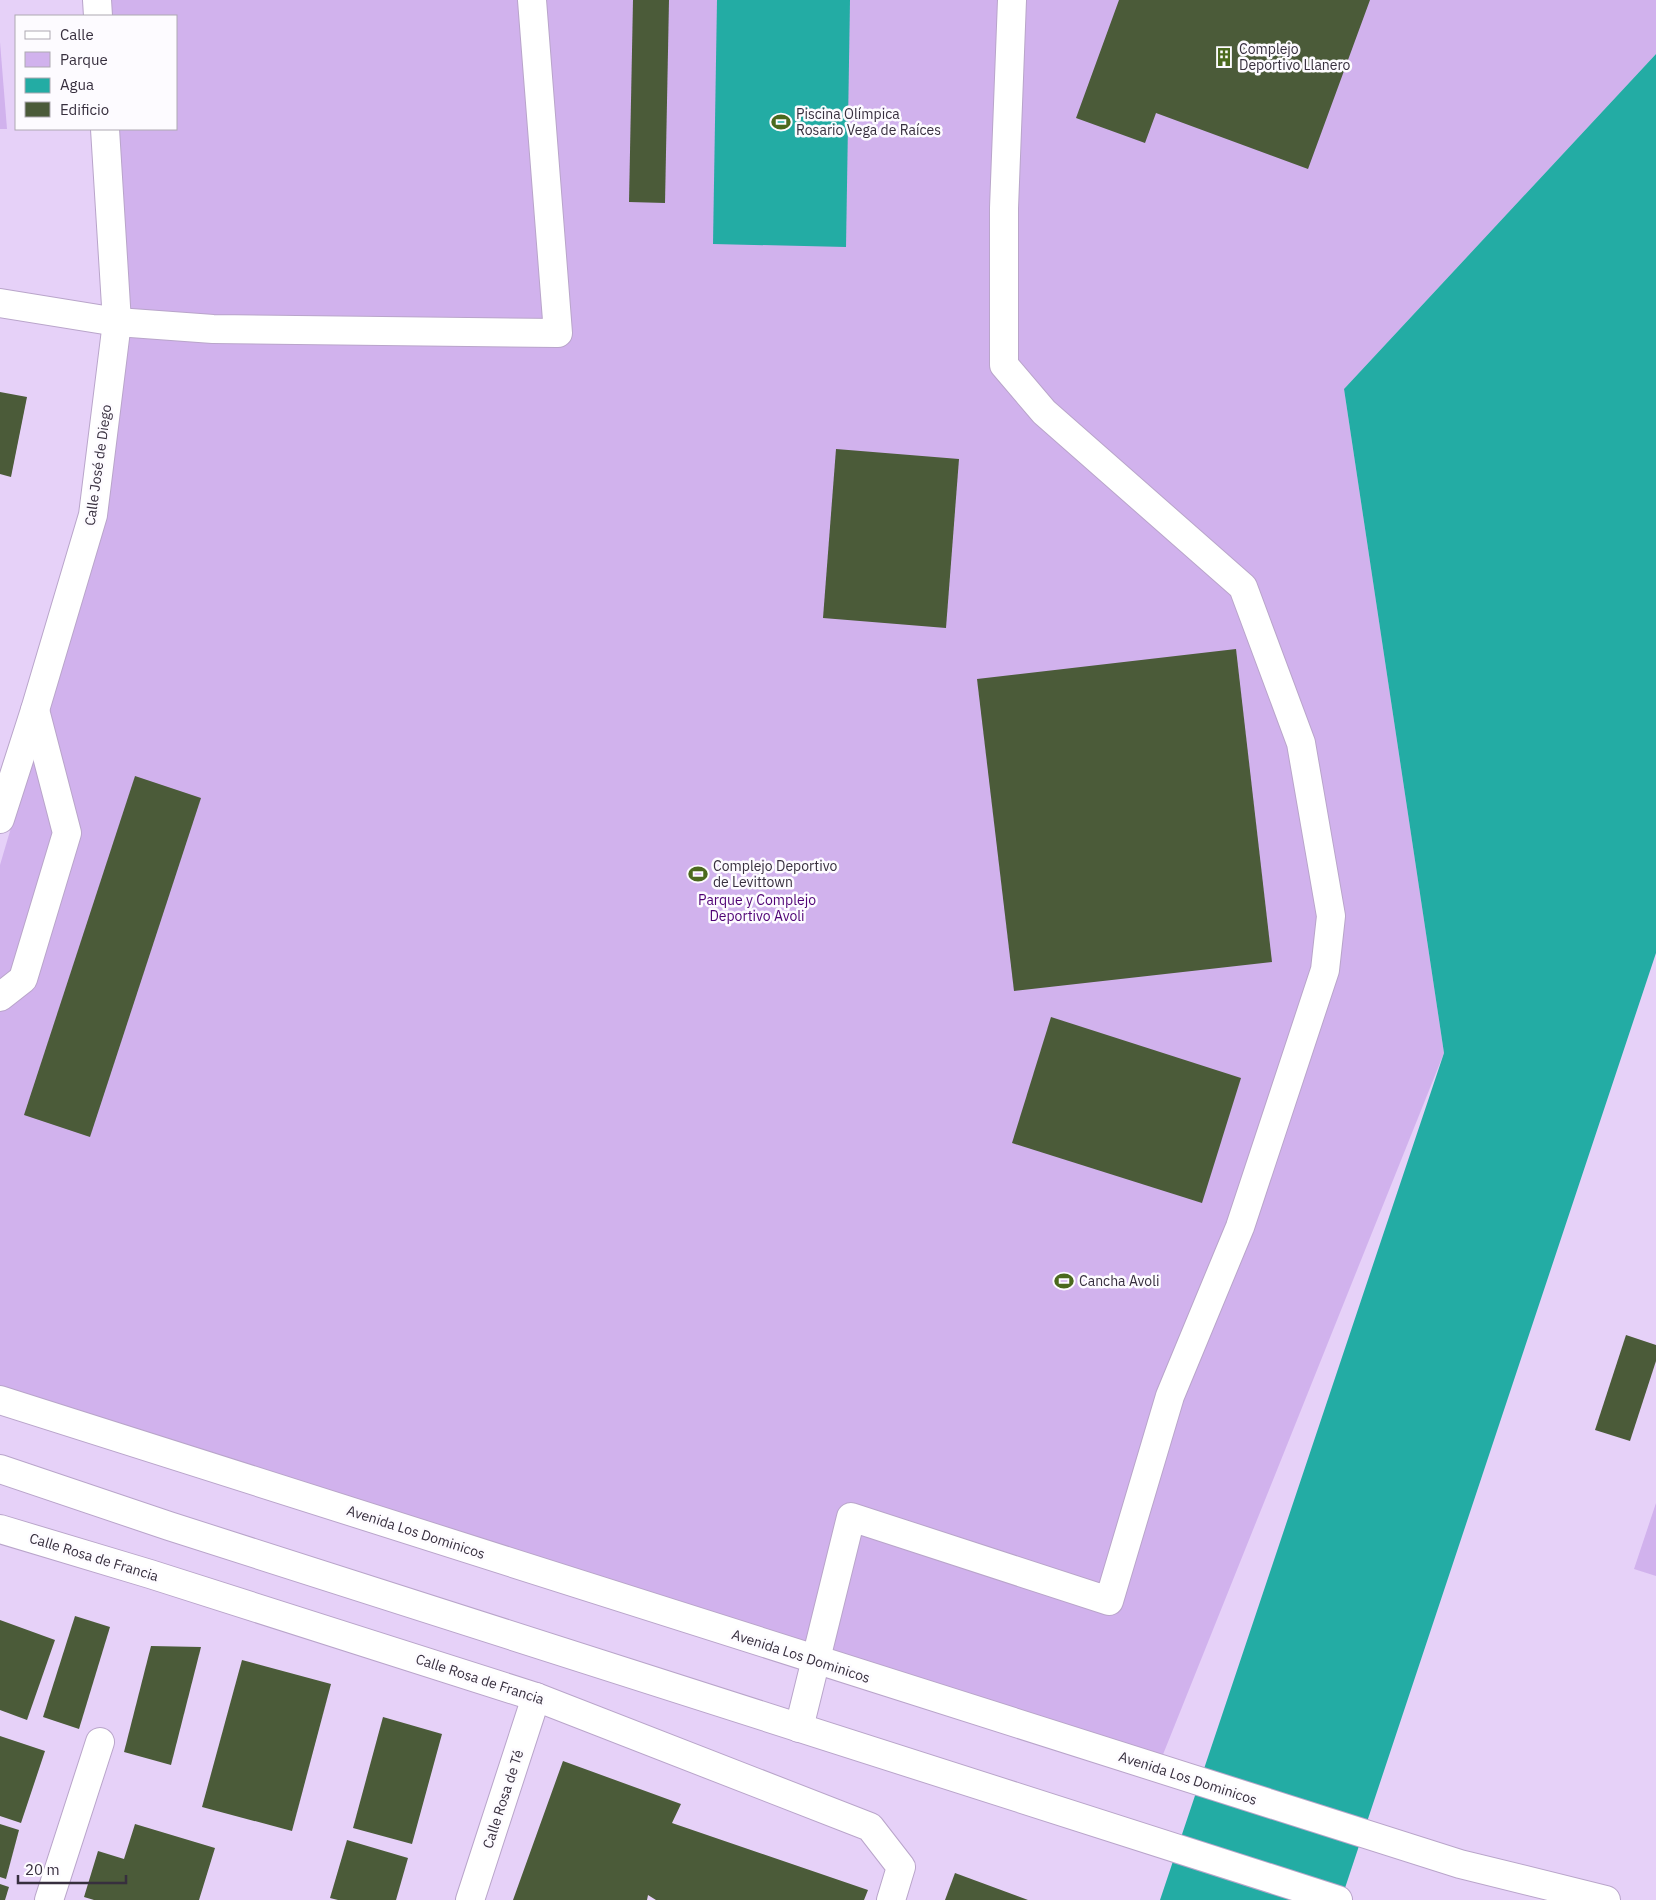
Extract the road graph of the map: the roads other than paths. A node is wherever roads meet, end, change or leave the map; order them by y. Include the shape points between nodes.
1 (97, 0) edge
2 (532, 0) edge
3 (1012, 0) edge
4 (98, 15) edge
5 (105, 130) edge
6 (0, 303) edge
7 (117, 322) junction
8 (35, 710) junction
9 (0, 819) edge
10 (0, 997) edge
11 (0, 1400) edge
12 (0, 1469) edge
13 (0, 1529) edge
14 (814, 1660) junction
15 (536, 1697) junction
16 (799, 1728) junction
17 (100, 1742) dead end
18 (49, 1900) edge
19 (470, 1900) edge
20 (891, 1900) edge
21 (1338, 1900) edge
22 (1606, 1900) edge

1 - 4 street
2 - 7 street via 558,333 213,329
3 - 14 street via 1004,208 1004,365 1044,412 1243,587 1301,743 1330,916 1325,970 1240,1227 1170,1396 1109,1601 851,1517
5 - 7 street, Calle José de Diego
6 - 7 street
7 - 8 street, Calle José de Diego via 94,515
8 - 9 street, Calle José de Diego
8 - 10 street via 67,833 23,979
11 - 14 street, Avenida Los Dominicos
12 - 16 street
13 - 15 street, Calle Rosa de Francia
14 - 16 street
14 - 22 street, Avenida Los Dominicos via 1460,1864
15 - 19 street, Calle Rosa de Té
15 - 20 street, Calle Rosa de Francia via 870,1827 901,1867
16 - 21 street
17 - 18 street

